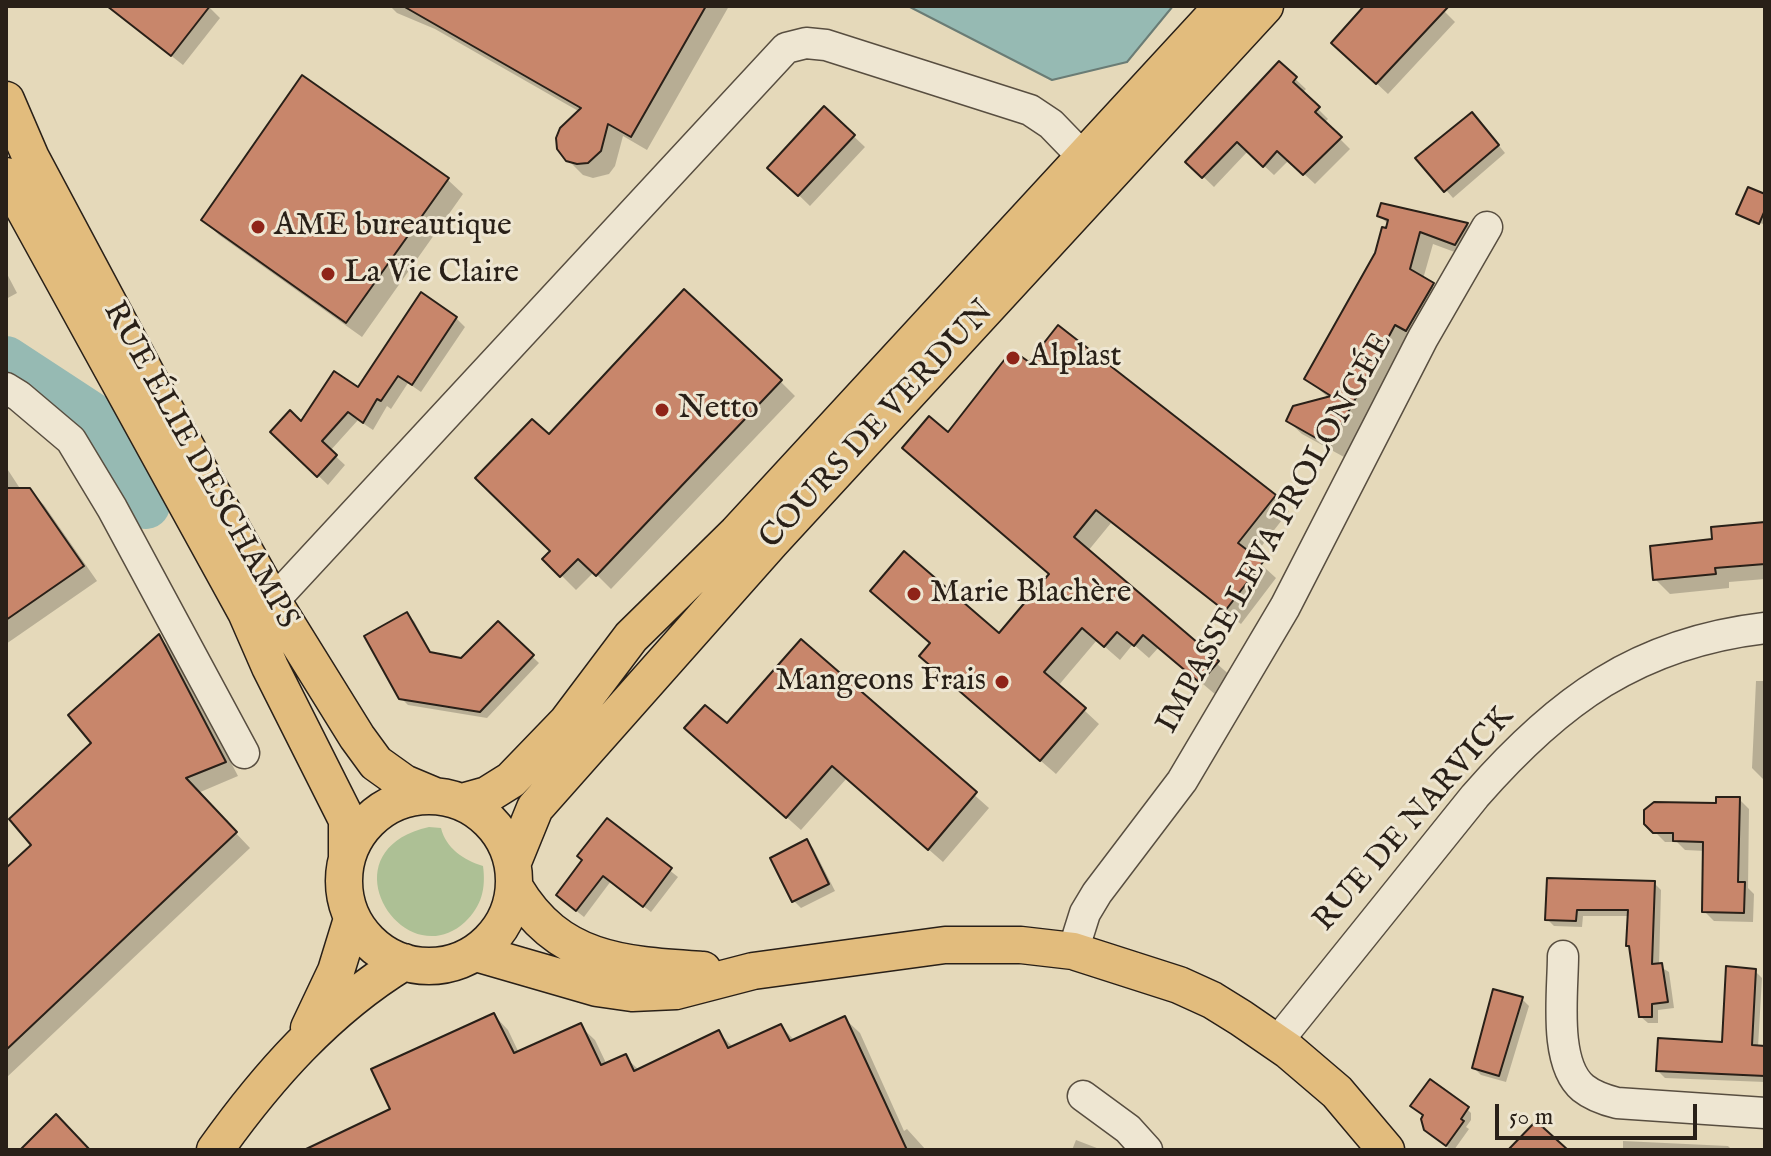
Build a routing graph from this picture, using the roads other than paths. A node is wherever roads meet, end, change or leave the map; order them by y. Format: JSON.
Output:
{"nodes":[{"id":1,"x":1223,"y":6,"type":"edge"},
{"id":2,"x":1265,"y":6,"type":"edge"},
{"id":3,"x":6,"y":100,"type":"edge"},
{"id":4,"x":1083,"y":157,"type":"junction"},
{"id":5,"x":6,"y":176,"type":"edge"},
{"id":6,"x":1487,"y":227,"type":"dead end"},
{"id":7,"x":6,"y":388,"type":"edge"},
{"id":8,"x":272,"y":600,"type":"junction"},
{"id":9,"x":1765,"y":628,"type":"edge"},
{"id":10,"x":244,"y":753,"type":"dead end"},
{"id":11,"x":448,"y":799,"type":"junction"},
{"id":12,"x":347,"y":858,"type":"junction"},
{"id":13,"x":514,"y":875,"type":"junction"},
{"id":14,"x":352,"y":919,"type":"junction"},
{"id":15,"x":476,"y":953,"type":"junction"},
{"id":16,"x":1090,"y":956,"type":"junction"},
{"id":17,"x":1563,"y":956,"type":"dead end"},
{"id":18,"x":404,"y":962,"type":"junction"},
{"id":19,"x":745,"y":973,"type":"junction"},
{"id":20,"x":302,"y":1041,"type":"junction"},
{"id":21,"x":1277,"y":1042,"type":"junction"},
{"id":22,"x":1083,"y":1096,"type":"dead end"},
{"id":23,"x":1765,"y":1113,"type":"edge"},
{"id":24,"x":215,"y":1150,"type":"edge"},
{"id":25,"x":1147,"y":1150,"type":"edge"},
{"id":26,"x":1386,"y":1150,"type":"edge"}],
"edges":[{"from":1,"to":4,"type":"main road","name":"COURS DE VERDUN"},
{"from":2,"to":13,"type":"main road","name":"COURS DE VERDUN"},
{"from":3,"to":8,"type":"main road","name":"RUE ÉLIE DESCHAMPS"},
{"from":4,"to":8,"type":"street"},
{"from":4,"to":11,"type":"main road","name":"COURS DE VERDUN"},
{"from":5,"to":12,"type":"main road","name":"RUE ÉLIE DESCHAMPS"},
{"from":6,"to":16,"type":"street","name":"IMPASSE LEVA PROLONGÉE"},
{"from":7,"to":10,"type":"street"},
{"from":8,"to":11,"type":"main road","name":"RUE ÉLIE DESCHAMPS"},
{"from":9,"to":21,"type":"street","name":"RUE DE NARVICK"},
{"from":11,"to":12,"type":"main road"},
{"from":11,"to":13,"type":"main road"},
{"from":12,"to":14,"type":"main road"},
{"from":13,"to":15,"type":"main road"},
{"from":13,"to":19,"type":"main road"},
{"from":14,"to":18,"type":"main road"},
{"from":14,"to":20,"type":"main road"},
{"from":15,"to":18,"type":"main road"},
{"from":15,"to":19,"type":"main road"},
{"from":16,"to":19,"type":"main road"},
{"from":16,"to":21,"type":"main road"},
{"from":17,"to":23,"type":"street"},
{"from":18,"to":20,"type":"main road"},
{"from":20,"to":24,"type":"main road"},
{"from":21,"to":26,"type":"main road"},
{"from":22,"to":25,"type":"street"}]}
